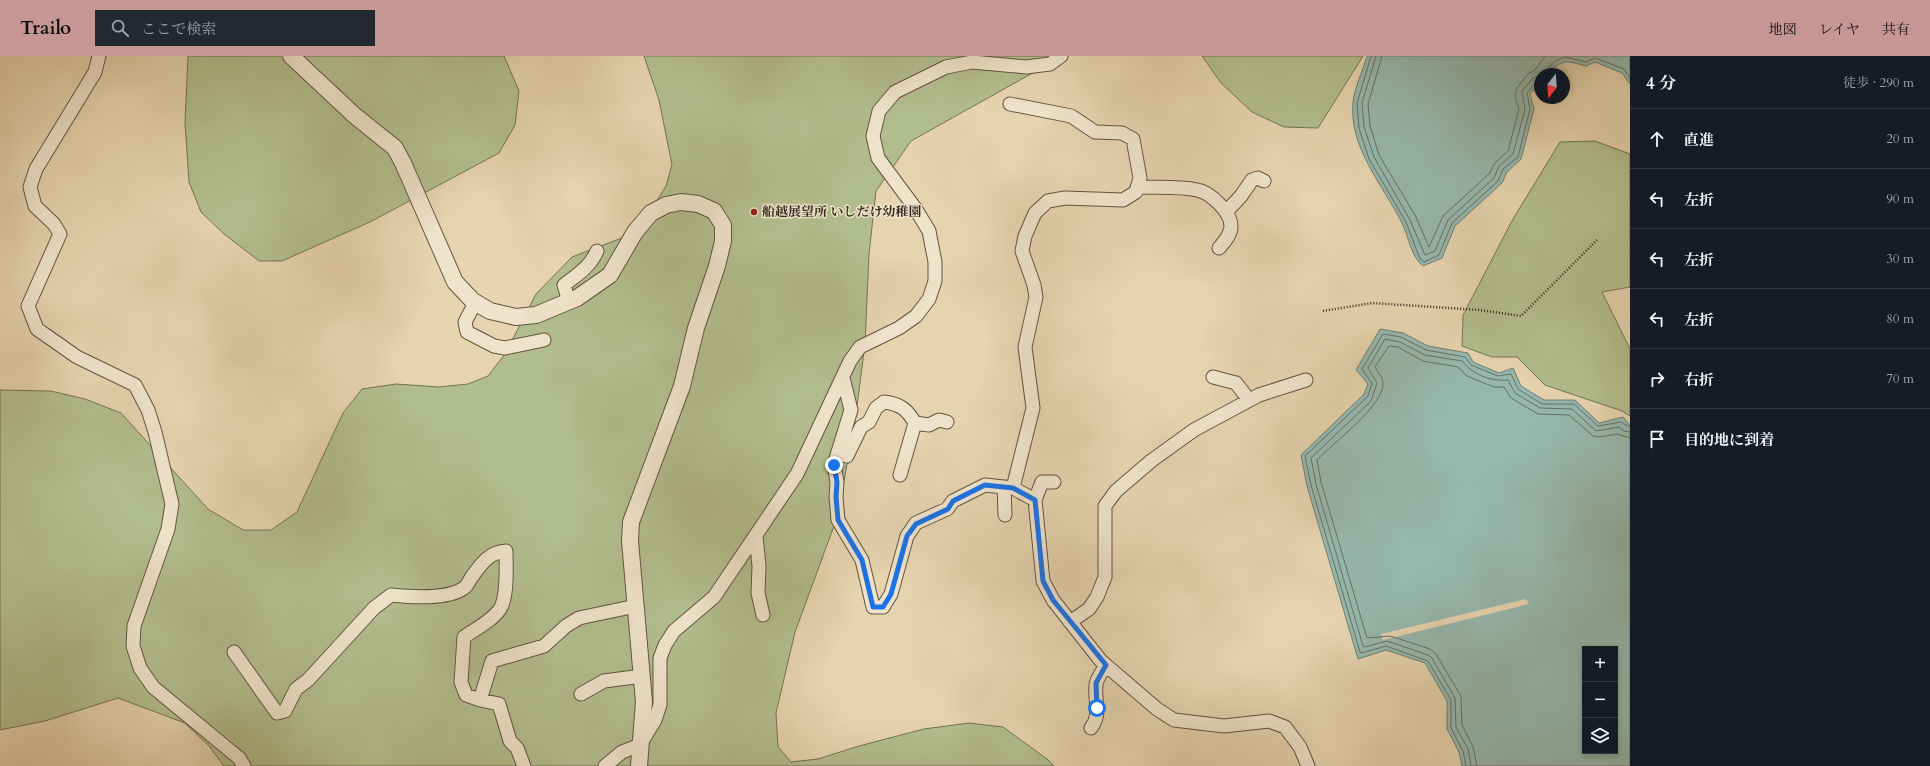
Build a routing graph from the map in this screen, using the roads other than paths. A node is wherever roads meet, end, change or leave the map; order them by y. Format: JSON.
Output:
{"nodes":[{"id":1,"x":99,"y":56,"type":"edge"},
{"id":2,"x":291,"y":56,"type":"edge"},
{"id":3,"x":1061,"y":56,"type":"edge"},
{"id":4,"x":1010,"y":104,"type":"dead end"},
{"id":5,"x":1264,"y":181,"type":"dead end"},
{"id":6,"x":1137,"y":187,"type":"junction"},
{"id":7,"x":1226,"y":212,"type":"junction"},
{"id":8,"x":1220,"y":248,"type":"dead end"},
{"id":9,"x":597,"y":250,"type":"dead end"},
{"id":10,"x":569,"y":302,"type":"junction"},
{"id":11,"x":475,"y":303,"type":"junction"},
{"id":12,"x":544,"y":340,"type":"dead end"},
{"id":13,"x":1213,"y":377,"type":"dead end"},
{"id":14,"x":843,"y":378,"type":"junction"},
{"id":15,"x":1306,"y":380,"type":"dead end"},
{"id":16,"x":1249,"y":400,"type":"junction"},
{"id":17,"x":947,"y":422,"type":"dead end"},
{"id":18,"x":915,"y":423,"type":"junction"},
{"id":19,"x":838,"y":453,"type":"junction"},
{"id":20,"x":900,"y":475,"type":"dead end"},
{"id":21,"x":1054,"y":482,"type":"dead end"},
{"id":22,"x":1008,"y":488,"type":"junction"},
{"id":23,"x":1035,"y":500,"type":"junction"},
{"id":24,"x":1005,"y":515,"type":"dead end"},
{"id":25,"x":756,"y":536,"type":"junction"},
{"id":26,"x":636,"y":606,"type":"junction"},
{"id":27,"x":763,"y":615,"type":"dead end"},
{"id":28,"x":1070,"y":622,"type":"junction"},
{"id":29,"x":234,"y":652,"type":"dead end"},
{"id":30,"x":1106,"y":665,"type":"junction"},
{"id":31,"x":642,"y":676,"type":"junction"},
{"id":32,"x":581,"y":694,"type":"dead end"},
{"id":33,"x":480,"y":700,"type":"junction"},
{"id":34,"x":1091,"y":728,"type":"dead end"},
{"id":35,"x":640,"y":745,"type":"junction"},
{"id":36,"x":244,"y":766,"type":"edge"},
{"id":37,"x":524,"y":766,"type":"edge"},
{"id":38,"x":605,"y":766,"type":"edge"},
{"id":39,"x":639,"y":766,"type":"edge"},
{"id":40,"x":1308,"y":766,"type":"edge"}],
"edges":[{"from":1,"to":36,"type":"street"},
{"from":2,"to":11,"type":"street"},
{"from":3,"to":14,"type":"street"},
{"from":4,"to":6,"type":"street"},
{"from":5,"to":7,"type":"street"},
{"from":6,"to":7,"type":"street"},
{"from":6,"to":22,"type":"street"},
{"from":7,"to":8,"type":"street"},
{"from":9,"to":10,"type":"street"},
{"from":10,"to":11,"type":"street"},
{"from":10,"to":26,"type":"street"},
{"from":11,"to":12,"type":"street"},
{"from":13,"to":16,"type":"street"},
{"from":14,"to":19,"type":"street"},
{"from":14,"to":25,"type":"street"},
{"from":15,"to":16,"type":"street"},
{"from":16,"to":28,"type":"street"},
{"from":17,"to":18,"type":"street"},
{"from":18,"to":19,"type":"street"},
{"from":18,"to":20,"type":"street"},
{"from":19,"to":22,"type":"street"},
{"from":21,"to":23,"type":"street"},
{"from":22,"to":23,"type":"street"},
{"from":22,"to":24,"type":"street"},
{"from":23,"to":28,"type":"street"},
{"from":25,"to":27,"type":"street"},
{"from":25,"to":35,"type":"street"},
{"from":26,"to":31,"type":"street"},
{"from":26,"to":33,"type":"street"},
{"from":28,"to":30,"type":"street"},
{"from":29,"to":33,"type":"street"},
{"from":30,"to":34,"type":"street"},
{"from":30,"to":40,"type":"street"},
{"from":31,"to":32,"type":"street"},
{"from":31,"to":35,"type":"street"},
{"from":33,"to":37,"type":"street"},
{"from":35,"to":38,"type":"street"},
{"from":35,"to":39,"type":"street"}]}
